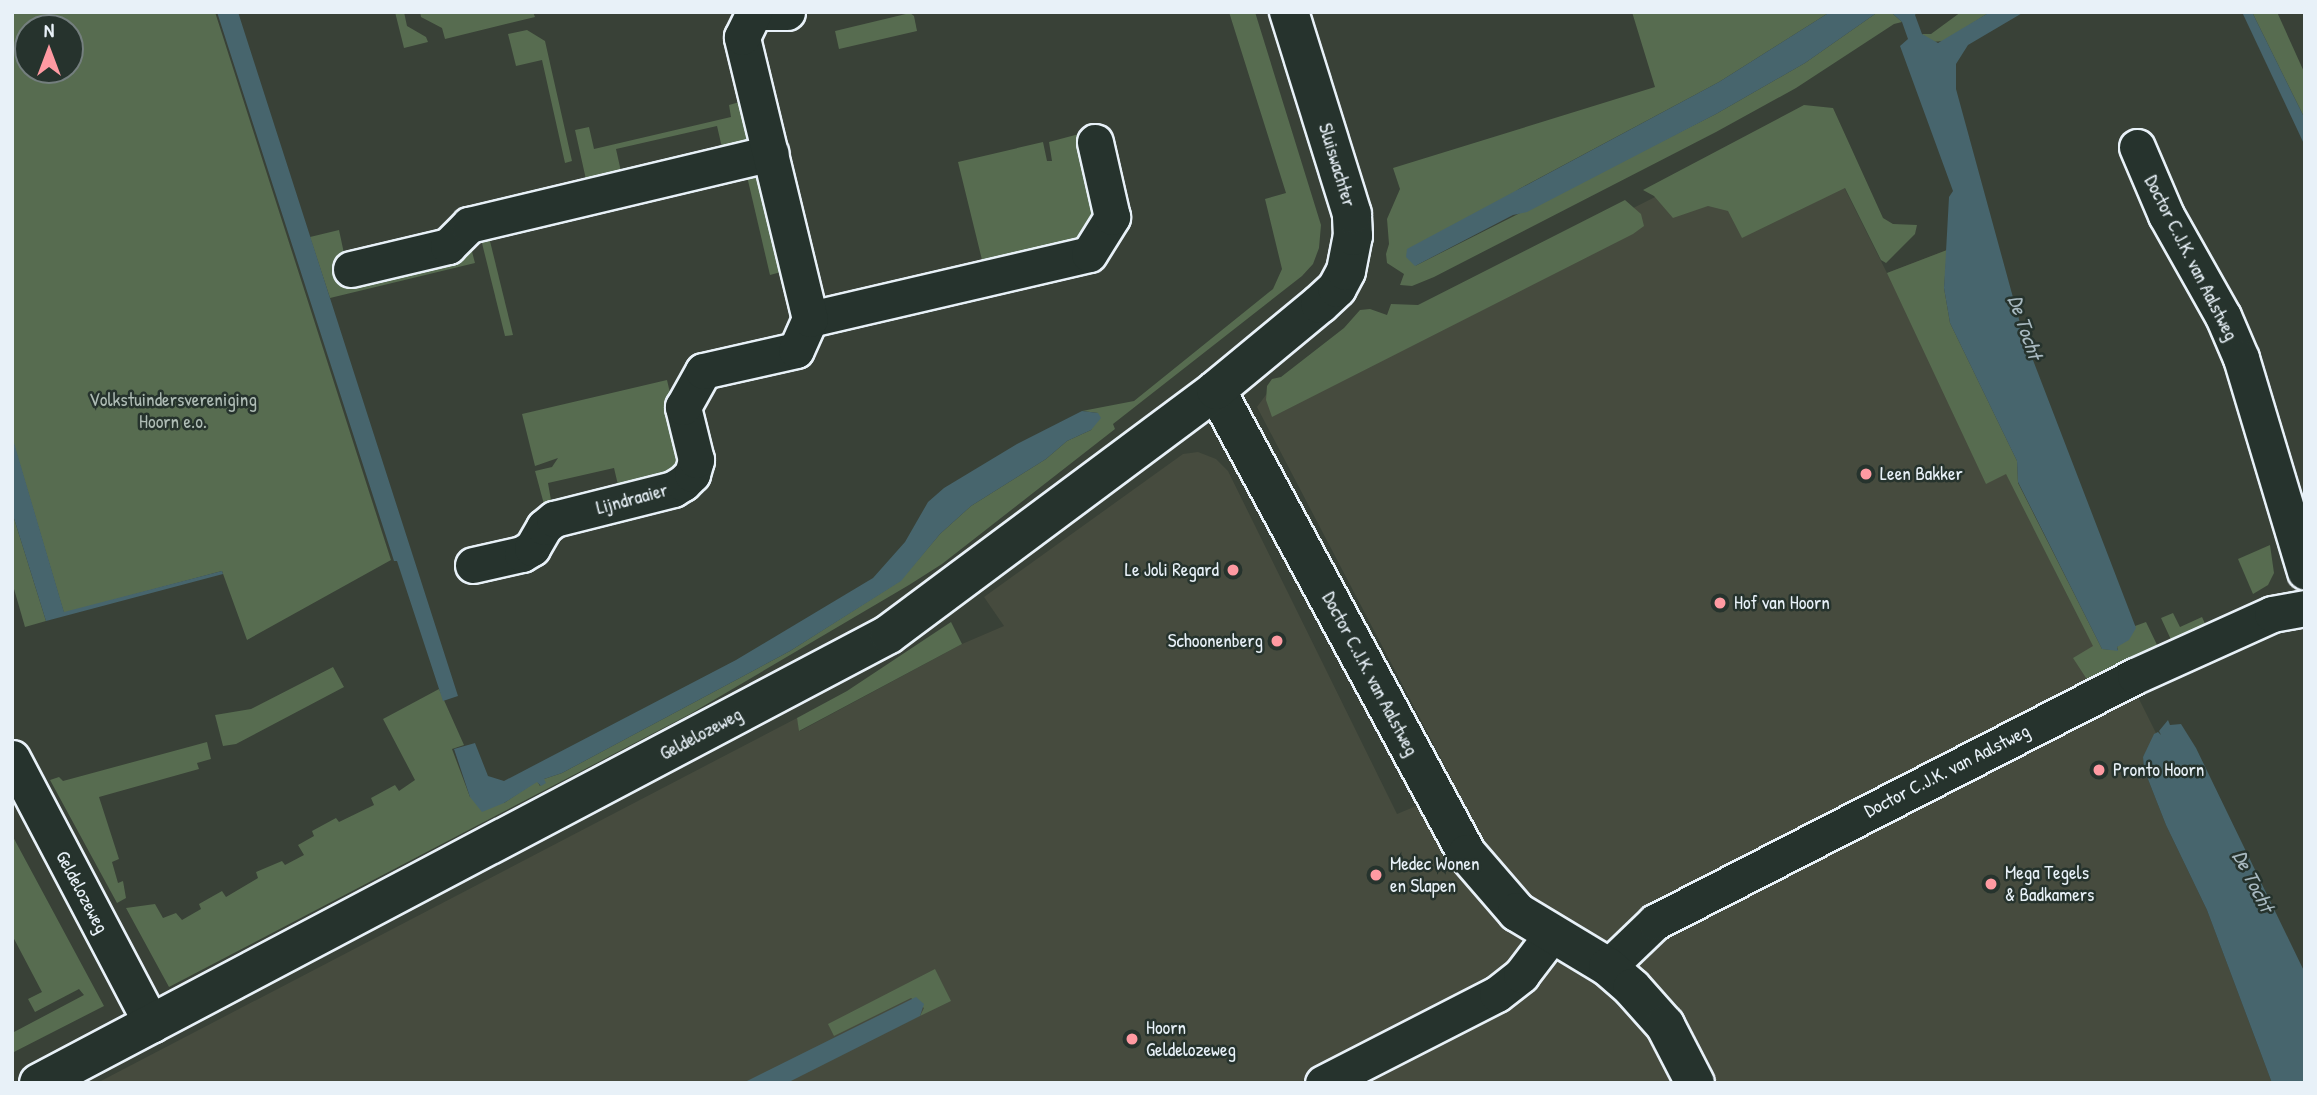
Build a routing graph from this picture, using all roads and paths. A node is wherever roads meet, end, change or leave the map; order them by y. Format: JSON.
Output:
{"nodes":[{"id":1,"x":755,"y":12,"type":"edge"},
{"id":2,"x":787,"y":12,"type":"edge"},
{"id":3,"x":1289,"y":12,"type":"edge"},
{"id":4,"x":1095,"y":142,"type":"dead end"},
{"id":5,"x":2137,"y":147,"type":"dead end"},
{"id":6,"x":771,"y":153,"type":"junction"},
{"id":7,"x":351,"y":269,"type":"dead end"},
{"id":8,"x":810,"y":319,"type":"junction"},
{"id":9,"x":1216,"y":390,"type":"junction"},
{"id":10,"x":472,"y":565,"type":"dead end"},
{"id":11,"x":2305,"y":572,"type":"edge"},
{"id":12,"x":2305,"y":608,"type":"edge"},
{"id":13,"x":12,"y":758,"type":"edge"},
{"id":14,"x":1553,"y":933,"type":"junction"},
{"id":15,"x":1608,"y":967,"type":"junction"},
{"id":16,"x":152,"y":1026,"type":"junction"},
{"id":17,"x":39,"y":1083,"type":"edge"},
{"id":18,"x":1323,"y":1083,"type":"edge"},
{"id":19,"x":1695,"y":1083,"type":"edge"}],
"edges":[{"from":1,"to":2,"type":"street"},
{"from":1,"to":6,"type":"street"},
{"from":3,"to":9,"type":"street","name":"Sluiswachter"},
{"from":4,"to":8,"type":"street"},
{"from":5,"to":11,"type":"street","name":"Doctor C.J.K. van Aalstweg"},
{"from":6,"to":7,"type":"street"},
{"from":6,"to":8,"type":"street"},
{"from":8,"to":10,"type":"street","name":"Lijndraaier"},
{"from":9,"to":14,"type":"street","name":"Doctor C.J.K. van Aalstweg"},
{"from":9,"to":16,"type":"street","name":"Geldelozeweg"},
{"from":12,"to":15,"type":"street","name":"Doctor C.J.K. van Aalstweg"},
{"from":13,"to":16,"type":"street","name":"Geldelozeweg"},
{"from":14,"to":15,"type":"street","name":"Doctor C.J.K. van Aalstweg"},
{"from":14,"to":18,"type":"street"},
{"from":15,"to":19,"type":"street","name":"Doctor C.J.K. van Aalstweg"},
{"from":16,"to":17,"type":"street","name":"Geldelozeweg"}]}
